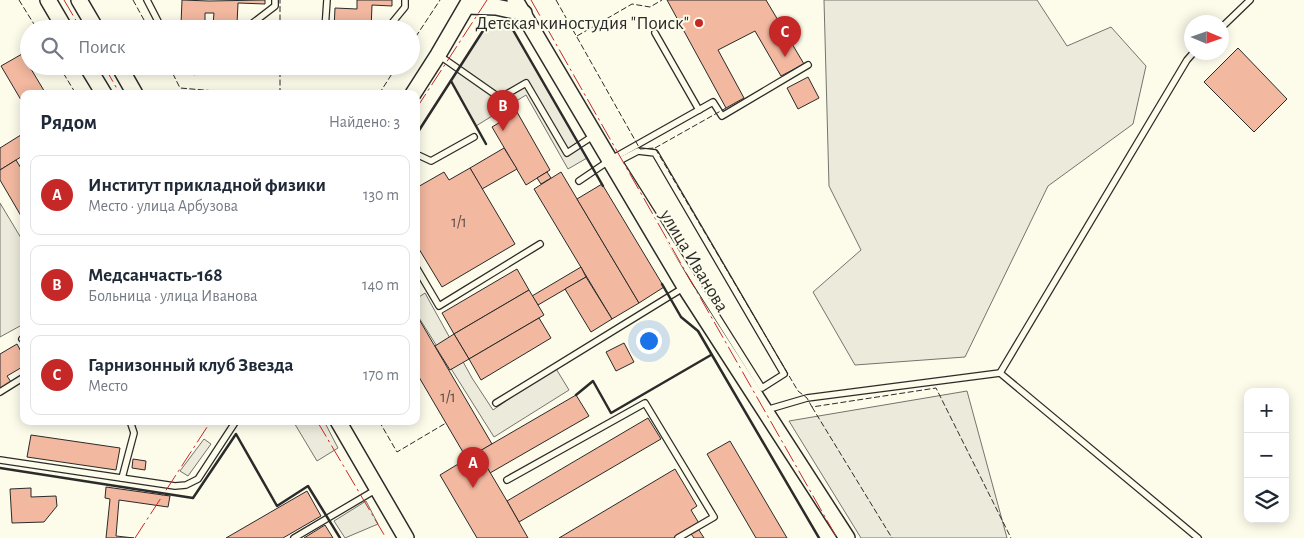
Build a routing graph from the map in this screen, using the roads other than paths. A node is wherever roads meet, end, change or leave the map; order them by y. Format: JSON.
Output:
{"nodes":[{"id":1,"x":48,"y":0,"type":"edge"},
{"id":2,"x":79,"y":0,"type":"edge"},
{"id":3,"x":147,"y":0,"type":"edge"},
{"id":4,"x":275,"y":0,"type":"edge"},
{"id":5,"x":327,"y":0,"type":"edge"},
{"id":6,"x":405,"y":0,"type":"edge"},
{"id":7,"x":515,"y":0,"type":"edge"},
{"id":8,"x":1250,"y":0,"type":"edge"},
{"id":9,"x":469,"y":3,"type":"edge"},
{"id":10,"x":524,"y":13,"type":"junction"},
{"id":11,"x":60,"y":20,"type":"edge"},
{"id":12,"x":91,"y":20,"type":"edge"},
{"id":13,"x":157,"y":20,"type":"edge"},
{"id":14,"x":257,"y":20,"type":"edge"},
{"id":15,"x":326,"y":20,"type":"edge"},
{"id":16,"x":394,"y":20,"type":"edge"},
{"id":17,"x":1229,"y":20,"type":"edge"},
{"id":18,"x":655,"y":33,"type":"dead end"},
{"id":19,"x":438,"y":55,"type":"junction"},
{"id":20,"x":1187,"y":60,"type":"edge"},
{"id":21,"x":808,"y":65,"type":"dead end"},
{"id":22,"x":92,"y":75,"type":"edge"},
{"id":23,"x":124,"y":75,"type":"edge"},
{"id":24,"x":102,"y":90,"type":"edge"},
{"id":25,"x":133,"y":90,"type":"edge"},
{"id":26,"x":416,"y":90,"type":"edge"},
{"id":27,"x":699,"y":110,"type":"junction"},
{"id":28,"x":595,"y":134,"type":"junction"},
{"id":29,"x":474,"y":137,"type":"dead end"},
{"id":30,"x":638,"y":151,"type":"joint"},
{"id":31,"x":420,"y":156,"type":"edge"},
{"id":32,"x":610,"y":160,"type":"junction"},
{"id":33,"x":579,"y":181,"type":"dead end"},
{"id":34,"x":540,"y":244,"type":"dead end"},
{"id":35,"x":420,"y":274,"type":"edge"},
{"id":36,"x":685,"y":287,"type":"junction"},
{"id":37,"x":1000,"y":373,"type":"junction"},
{"id":38,"x":20,"y":380,"type":"edge"},
{"id":39,"x":0,"y":392,"type":"edge"},
{"id":40,"x":496,"y":403,"type":"dead end"},
{"id":41,"x":764,"y":410,"type":"junction"},
{"id":42,"x":131,"y":425,"type":"edge"},
{"id":43,"x":233,"y":425,"type":"edge"},
{"id":44,"x":340,"y":425,"type":"edge"},
{"id":45,"x":0,"y":460,"type":"edge"},
{"id":46,"x":122,"y":478,"type":"junction"},
{"id":47,"x":507,"y":480,"type":"dead end"},
{"id":48,"x":377,"y":489,"type":"junction"},
{"id":49,"x":294,"y":538,"type":"edge"},
{"id":50,"x":406,"y":538,"type":"edge"},
{"id":51,"x":678,"y":538,"type":"edge"},
{"id":52,"x":847,"y":538,"type":"edge"},
{"id":53,"x":1198,"y":538,"type":"edge"}],
"edges":[{"from":1,"to":11,"type":"main road"},
{"from":2,"to":12,"type":"main road"},
{"from":3,"to":13,"type":"lane"},
{"from":4,"to":14,"type":"lane"},
{"from":5,"to":15,"type":"lane"},
{"from":6,"to":16,"type":"lane"},
{"from":7,"to":10,"type":"main road","name":"улица Иванова"},
{"from":8,"to":17,"type":"lane"},
{"from":9,"to":10,"type":"main road"},
{"from":9,"to":19,"type":"main road"},
{"from":10,"to":28,"type":"main road","name":"улица Иванова"},
{"from":18,"to":27,"type":"lane"},
{"from":19,"to":26,"type":"main road"},
{"from":19,"to":28,"type":"lane"},
{"from":20,"to":37,"type":"lane"},
{"from":21,"to":27,"type":"lane"},
{"from":22,"to":24,"type":"main road"},
{"from":23,"to":25,"type":"main road"},
{"from":27,"to":32,"type":"lane"},
{"from":28,"to":32,"type":"main road","name":"улица Иванова"},
{"from":29,"to":31,"type":"lane"},
{"from":30,"to":30,"type":"lane"},
{"from":32,"to":33,"type":"lane"},
{"from":32,"to":36,"type":"main road","name":"улица Иванова"},
{"from":34,"to":35,"type":"lane"},
{"from":36,"to":40,"type":"lane"},
{"from":36,"to":41,"type":"main road","name":"улица Иванова"},
{"from":37,"to":41,"type":"lane"},
{"from":37,"to":53,"type":"lane"},
{"from":38,"to":39,"type":"lane"},
{"from":41,"to":52,"type":"main road","name":"улица Иванова"},
{"from":42,"to":46,"type":"lane"},
{"from":43,"to":46,"type":"lane"},
{"from":44,"to":48,"type":"main road"},
{"from":45,"to":46,"type":"lane"},
{"from":47,"to":51,"type":"lane"},
{"from":48,"to":49,"type":"lane"},
{"from":48,"to":50,"type":"main road"}]}
